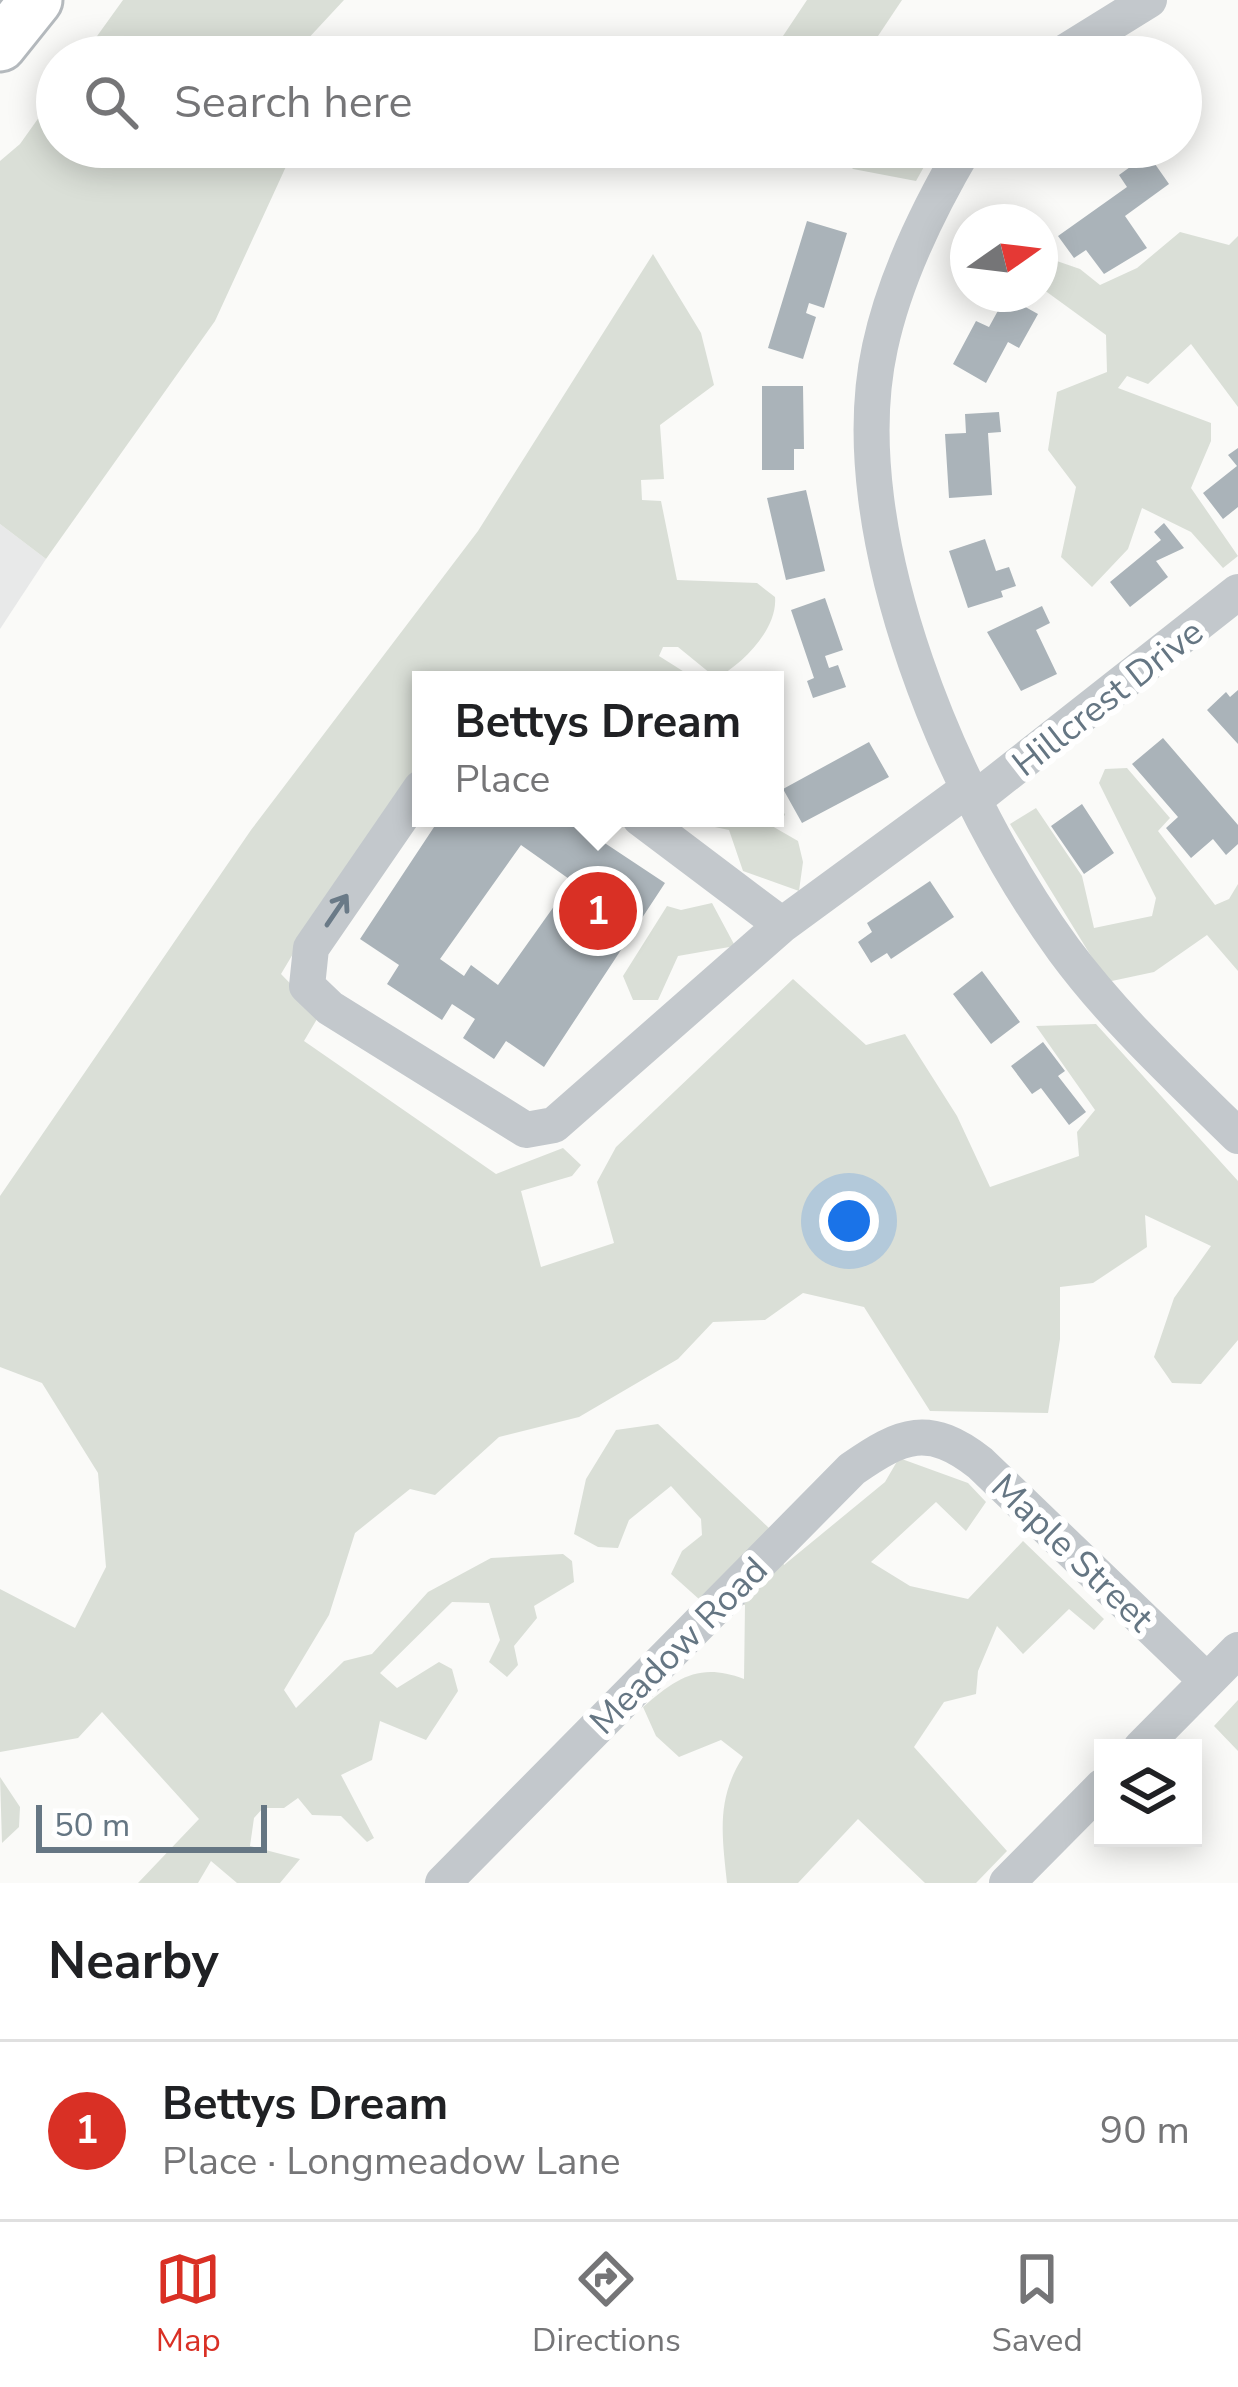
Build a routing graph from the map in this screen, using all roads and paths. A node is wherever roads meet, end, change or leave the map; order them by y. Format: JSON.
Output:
{"nodes":[{"id":1,"x":22,"y":0,"type":"edge"},
{"id":2,"x":36,"y":0,"type":"edge"},
{"id":3,"x":1149,"y":0,"type":"edge"},
{"id":4,"x":0,"y":32,"type":"edge"},
{"id":5,"x":1091,"y":36,"type":"edge"},
{"id":6,"x":0,"y":45,"type":"edge"},
{"id":7,"x":955,"y":168,"type":"edge"},
{"id":8,"x":1238,"y":592,"type":"edge"},
{"id":9,"x":972,"y":793,"type":"junction"},
{"id":10,"x":412,"y":801,"type":"edge"},
{"id":11,"x":652,"y":827,"type":"edge"},
{"id":12,"x":782,"y":925,"type":"junction"},
{"id":13,"x":1238,"y":1136,"type":"edge"},
{"id":14,"x":931,"y":1436,"type":"joint"},
{"id":15,"x":1238,"y":1650,"type":"edge"},
{"id":16,"x":1207,"y":1681,"type":"junction"},
{"id":17,"x":1150,"y":1739,"type":"edge"},
{"id":18,"x":1094,"y":1795,"type":"edge"},
{"id":19,"x":443,"y":1883,"type":"edge"},
{"id":20,"x":1007,"y":1883,"type":"edge"}],
"edges":[{"from":1,"to":4,"type":"highway"},
{"from":2,"to":6,"type":"highway"},
{"from":3,"to":5,"type":"street"},
{"from":7,"to":9,"type":"street"},
{"from":8,"to":9,"type":"street","name":"Hillcrest Drive"},
{"from":9,"to":12,"type":"street","name":"Hillcrest Drive"},
{"from":9,"to":13,"type":"street"},
{"from":12,"to":10,"type":"street","name":"Hillcrest Drive","one_way":true},
{"from":11,"to":12,"type":"street"},
{"from":14,"to":16,"type":"street","name":"Maple Street"},
{"from":14,"to":19,"type":"street","name":"Meadow Road"},
{"from":15,"to":16,"type":"street"},
{"from":16,"to":17,"type":"street"},
{"from":18,"to":20,"type":"street"}]}
